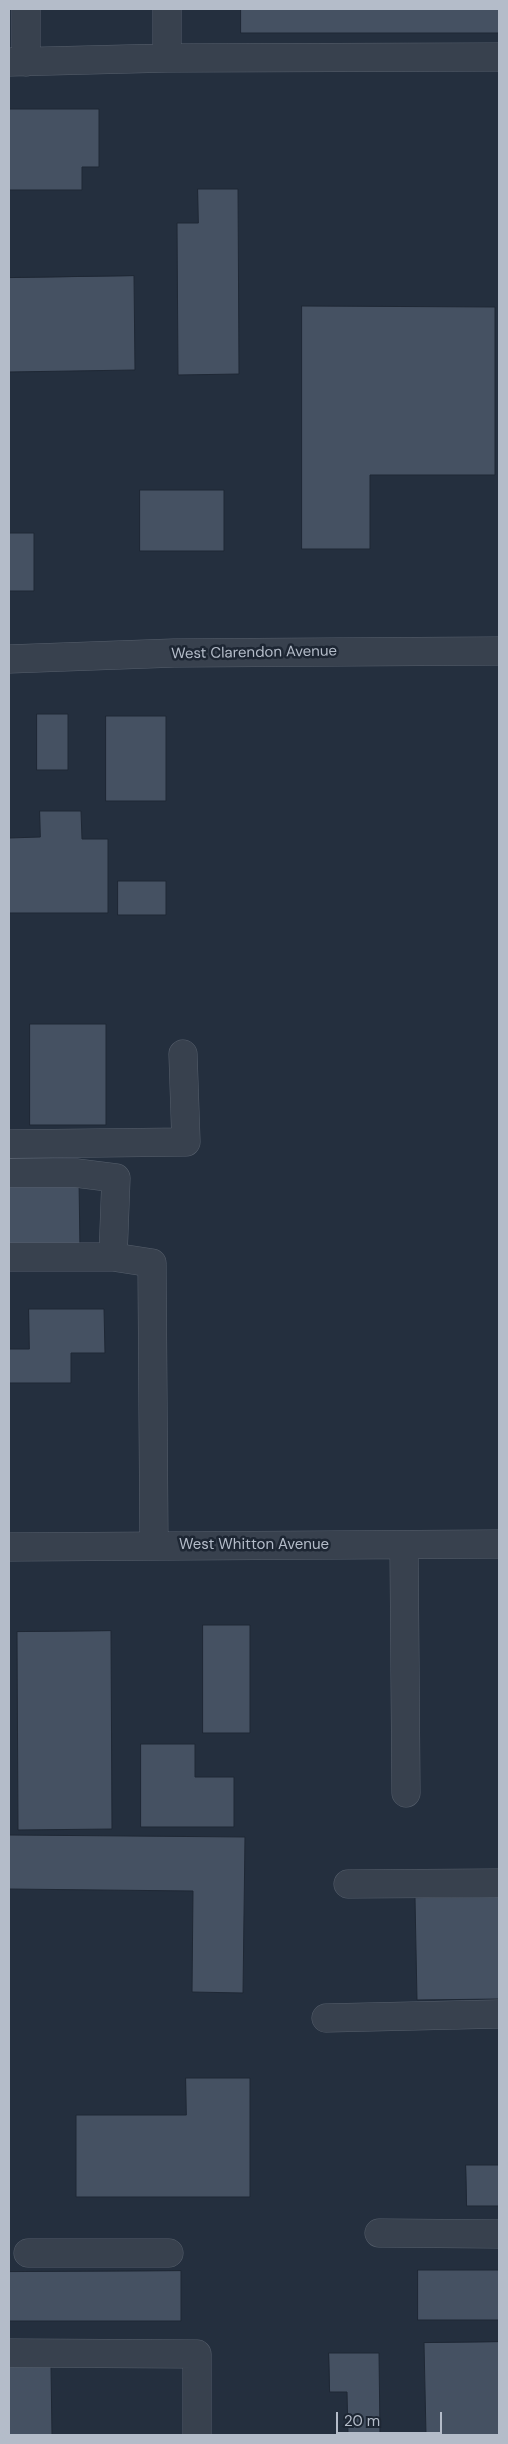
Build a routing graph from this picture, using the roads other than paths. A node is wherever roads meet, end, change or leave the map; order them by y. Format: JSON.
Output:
{"nodes":[{"id":1,"x":26,"y":9,"type":"edge"},
{"id":2,"x":167,"y":9,"type":"edge"},
{"id":3,"x":499,"y":57,"type":"edge"},
{"id":4,"x":167,"y":58,"type":"junction"},
{"id":5,"x":17,"y":62,"type":"edge"},
{"id":6,"x":499,"y":650,"type":"edge"},
{"id":7,"x":9,"y":659,"type":"edge"},
{"id":8,"x":182,"y":1054,"type":"dead end"},
{"id":9,"x":9,"y":1144,"type":"edge"},
{"id":10,"x":9,"y":1173,"type":"edge"},
{"id":11,"x":9,"y":1256,"type":"edge"},
{"id":12,"x":113,"y":1257,"type":"junction"},
{"id":13,"x":499,"y":1544,"type":"edge"},
{"id":14,"x":404,"y":1545,"type":"junction"},
{"id":15,"x":154,"y":1546,"type":"junction"},
{"id":16,"x":9,"y":1547,"type":"edge"},
{"id":17,"x":406,"y":1793,"type":"dead end"},
{"id":18,"x":499,"y":1883,"type":"edge"},
{"id":19,"x":348,"y":1884,"type":"dead end"},
{"id":20,"x":499,"y":2014,"type":"edge"},
{"id":21,"x":326,"y":2018,"type":"dead end"},
{"id":22,"x":379,"y":2232,"type":"dead end"},
{"id":23,"x":499,"y":2234,"type":"edge"},
{"id":24,"x":28,"y":2253,"type":"dead end"},
{"id":25,"x":169,"y":2253,"type":"dead end"},
{"id":26,"x":9,"y":2353,"type":"edge"},
{"id":27,"x":197,"y":2435,"type":"edge"}],
"edges":[{"from":1,"to":5,"type":"street"},
{"from":2,"to":4,"type":"street"},
{"from":3,"to":4,"type":"street"},
{"from":4,"to":5,"type":"street"},
{"from":6,"to":7,"type":"street","name":"West Clarendon Avenue"},
{"from":8,"to":9,"type":"street"},
{"from":10,"to":12,"type":"street"},
{"from":11,"to":12,"type":"street"},
{"from":12,"to":15,"type":"street"},
{"from":13,"to":14,"type":"street","name":"West Whitton Avenue"},
{"from":14,"to":15,"type":"street","name":"West Whitton Avenue"},
{"from":14,"to":17,"type":"street"},
{"from":15,"to":16,"type":"street","name":"West Whitton Avenue"},
{"from":18,"to":19,"type":"street"},
{"from":20,"to":21,"type":"street"},
{"from":22,"to":23,"type":"street"},
{"from":24,"to":25,"type":"street"},
{"from":26,"to":27,"type":"street"}]}
